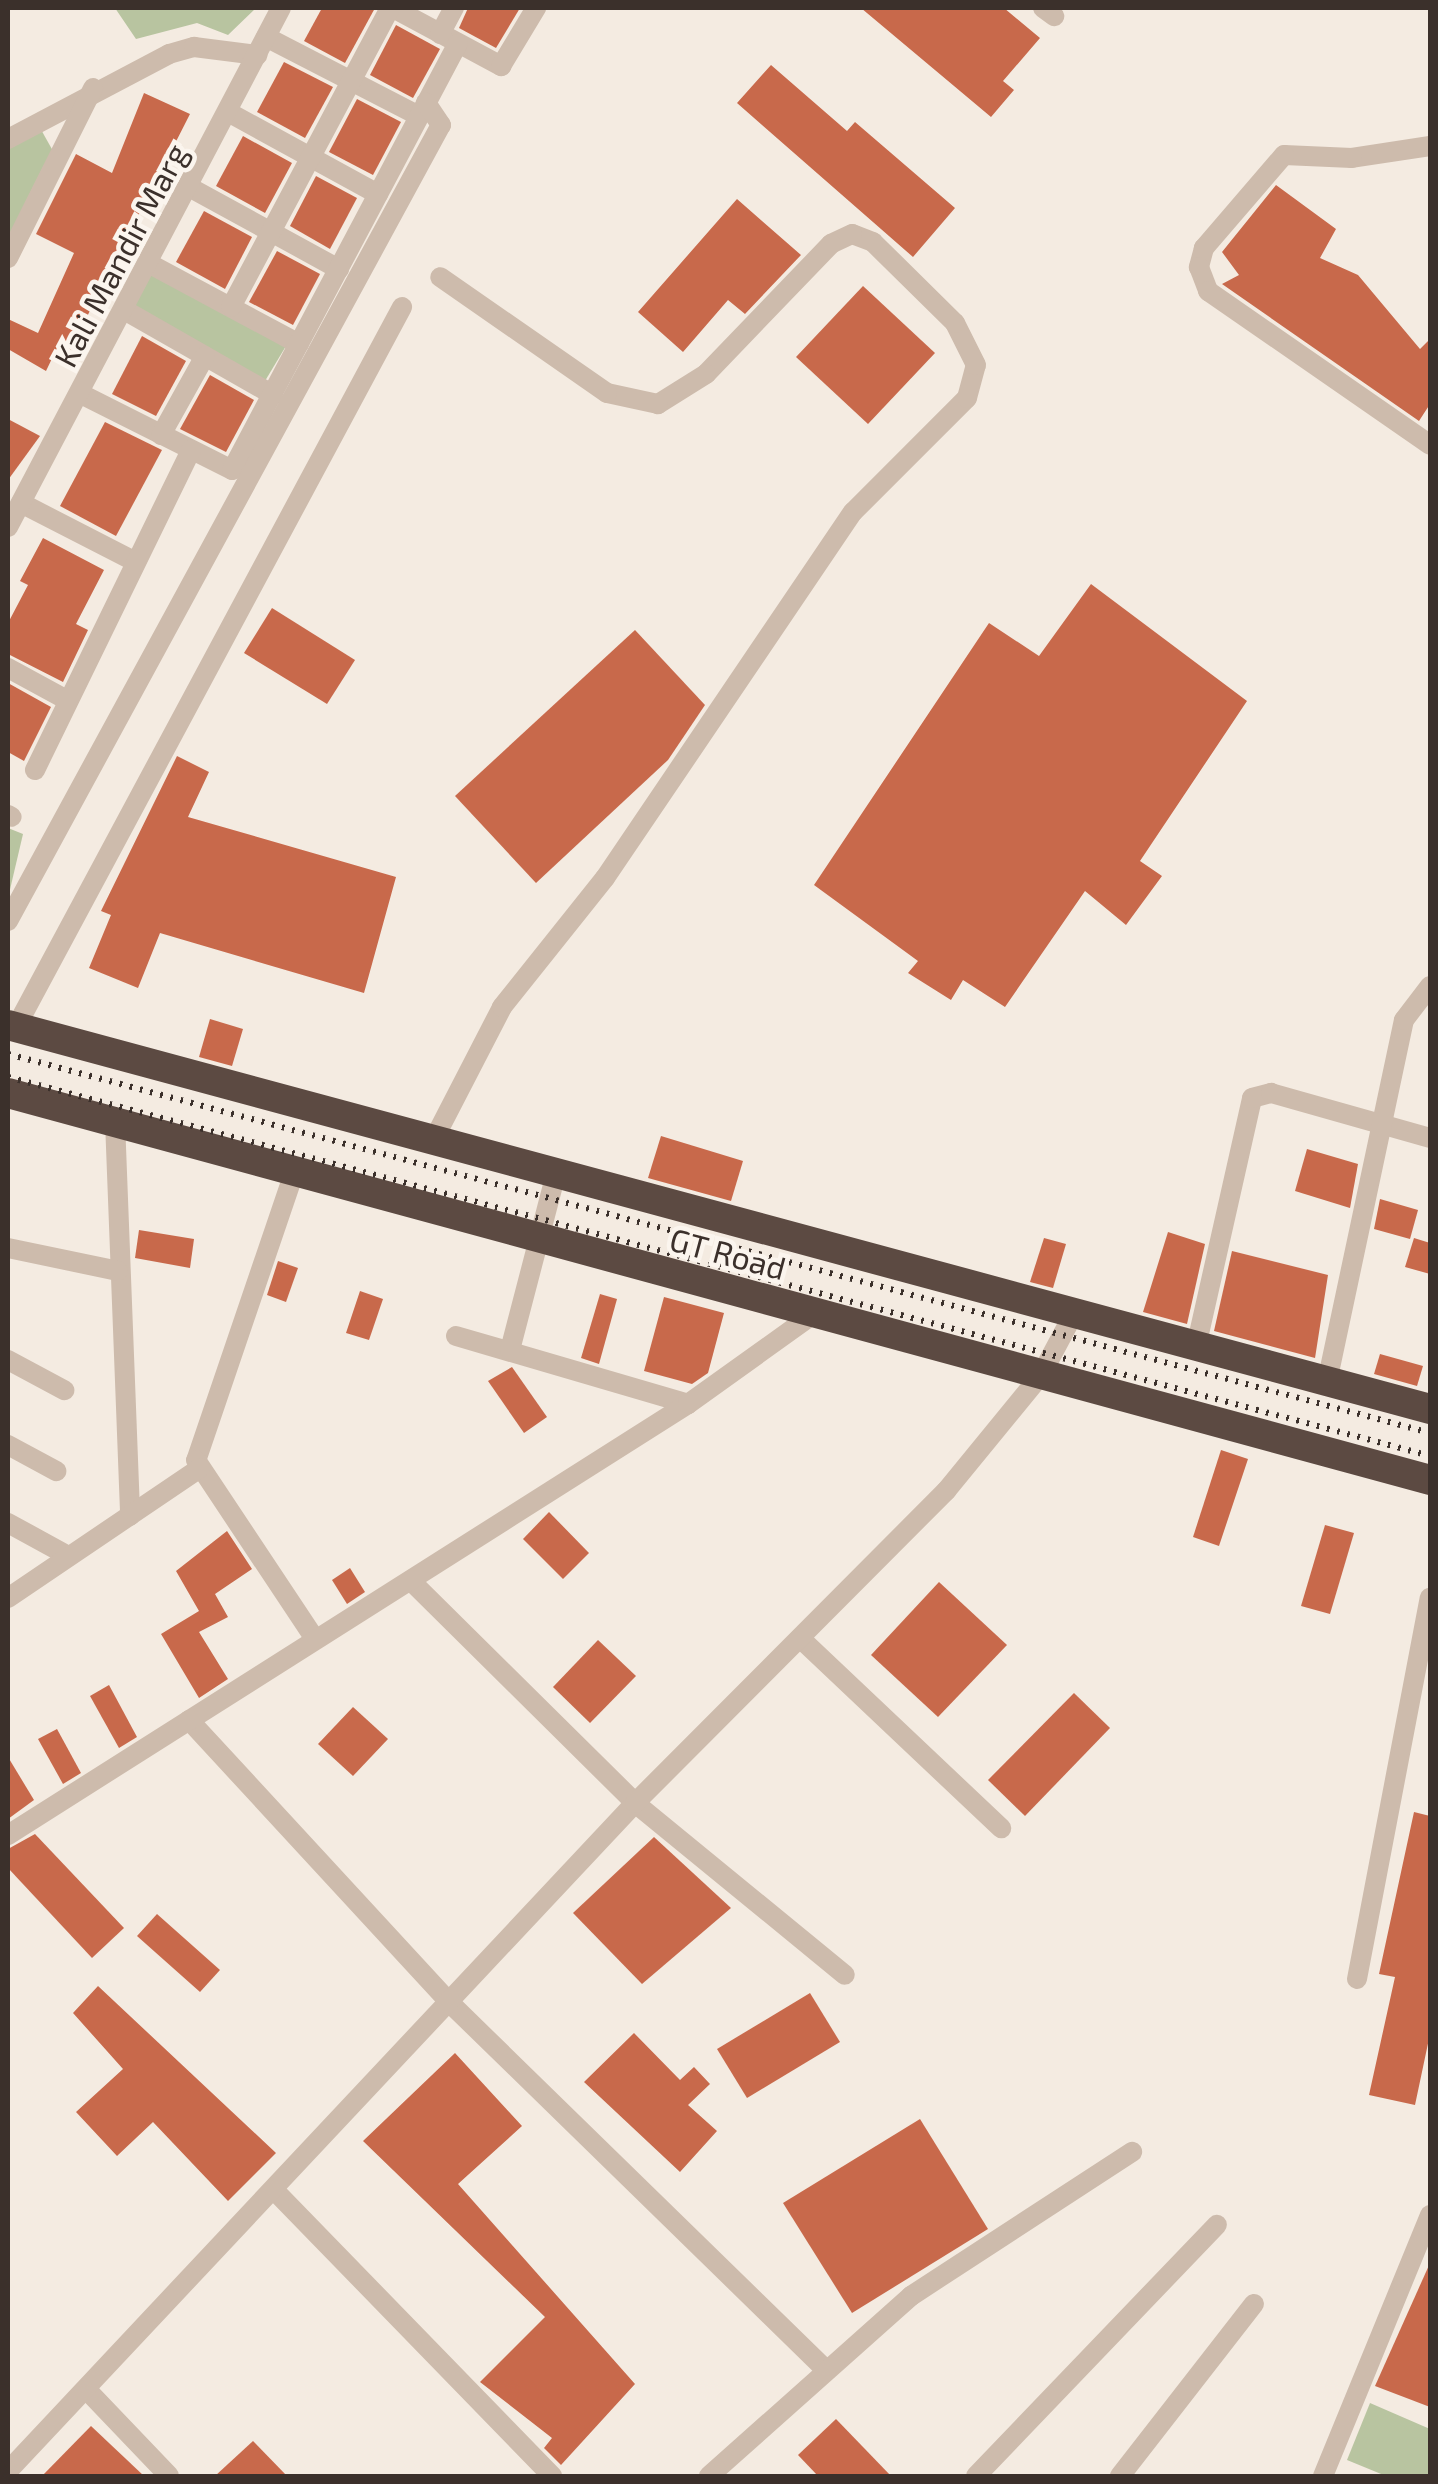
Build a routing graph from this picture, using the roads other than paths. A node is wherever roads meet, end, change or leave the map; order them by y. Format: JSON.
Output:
{"nodes":[{"id":1,"x":281,"y":8,"type":"edge"},
{"id":2,"x":392,"y":8,"type":"edge"},
{"id":3,"x":454,"y":8,"type":"edge"},
{"id":4,"x":536,"y":8,"type":"edge"},
{"id":5,"x":449,"y":39,"type":"junction"},
{"id":6,"x":262,"y":46,"type":"junction"},
{"id":7,"x":351,"y":81,"type":"junction"},
{"id":8,"x":93,"y":88,"type":"junction"},
{"id":9,"x":423,"y":110,"type":"junction"},
{"id":10,"x":228,"y":112,"type":"junction"},
{"id":11,"x":8,"y":139,"type":"edge"},
{"id":12,"x":1430,"y":146,"type":"edge"},
{"id":13,"x":311,"y":157,"type":"junction"},
{"id":14,"x":189,"y":186,"type":"junction"},
{"id":15,"x":378,"y":194,"type":"junction"},
{"id":16,"x":271,"y":232,"type":"junction"},
{"id":17,"x":8,"y":258,"type":"edge"},
{"id":18,"x":150,"y":264,"type":"junction"},
{"id":19,"x":339,"y":269,"type":"junction"},
{"id":20,"x":440,"y":277,"type":"dead end"},
{"id":21,"x":231,"y":307,"type":"junction"},
{"id":22,"x":402,"y":308,"type":"dead end"},
{"id":23,"x":126,"y":311,"type":"junction"},
{"id":24,"x":299,"y":344,"type":"junction"},
{"id":25,"x":204,"y":356,"type":"junction"},
{"id":26,"x":81,"y":394,"type":"junction"},
{"id":27,"x":272,"y":395,"type":"junction"},
{"id":28,"x":161,"y":435,"type":"junction"},
{"id":29,"x":1430,"y":445,"type":"edge"},
{"id":30,"x":192,"y":450,"type":"junction"},
{"id":31,"x":21,"y":503,"type":"junction"},
{"id":32,"x":8,"y":527,"type":"edge"},
{"id":33,"x":132,"y":560,"type":"junction"},
{"id":34,"x":8,"y":668,"type":"edge"},
{"id":35,"x":67,"y":700,"type":"junction"},
{"id":36,"x":35,"y":770,"type":"dead end"},
{"id":37,"x":8,"y":920,"type":"edge"},
{"id":38,"x":1430,"y":986,"type":"edge"},
{"id":39,"x":12,"y":1026,"type":"edge"},
{"id":40,"x":8,"y":1093,"type":"edge"},
{"id":41,"x":115,"y":1122,"type":"junction"},
{"id":42,"x":1380,"y":1124,"type":"junction"},
{"id":43,"x":1430,"y":1138,"type":"edge"},
{"id":44,"x":434,"y":1139,"type":"junction"},
{"id":45,"x":295,"y":1170,"type":"junction"},
{"id":46,"x":556,"y":1173,"type":"junction"},
{"id":47,"x":540,"y":1238,"type":"junction"},
{"id":48,"x":8,"y":1248,"type":"edge"},
{"id":49,"x":118,"y":1271,"type":"junction"},
{"id":50,"x":815,"y":1314,"type":"junction"},
{"id":51,"x":1072,"y":1315,"type":"junction"},
{"id":52,"x":456,"y":1336,"type":"dead end"},
{"id":53,"x":1196,"y":1347,"type":"junction"},
{"id":54,"x":510,"y":1350,"type":"junction"},
{"id":55,"x":8,"y":1360,"type":"edge"},
{"id":56,"x":1041,"y":1375,"type":"junction"},
{"id":57,"x":1326,"y":1382,"type":"junction"},
{"id":58,"x":64,"y":1390,"type":"dead end"},
{"id":59,"x":1429,"y":1400,"type":"edge"},
{"id":60,"x":688,"y":1404,"type":"junction"},
{"id":61,"x":8,"y":1445,"type":"edge"},
{"id":62,"x":200,"y":1468,"type":"junction"},
{"id":63,"x":56,"y":1470,"type":"dead end"},
{"id":64,"x":1430,"y":1480,"type":"edge"},
{"id":65,"x":130,"y":1516,"type":"junction"},
{"id":66,"x":8,"y":1523,"type":"edge"},
{"id":67,"x":64,"y":1554,"type":"junction"},
{"id":68,"x":412,"y":1582,"type":"junction"},
{"id":69,"x":8,"y":1598,"type":"edge"},
{"id":70,"x":1430,"y":1598,"type":"edge"},
{"id":71,"x":800,"y":1638,"type":"junction"},
{"id":72,"x":315,"y":1639,"type":"junction"},
{"id":73,"x":189,"y":1720,"type":"junction"},
{"id":74,"x":636,"y":1803,"type":"junction"},
{"id":75,"x":1001,"y":1828,"type":"dead end"},
{"id":76,"x":8,"y":1835,"type":"edge"},
{"id":77,"x":845,"y":1974,"type":"dead end"},
{"id":78,"x":1357,"y":1979,"type":"dead end"},
{"id":79,"x":451,"y":2004,"type":"junction"},
{"id":80,"x":1132,"y":2152,"type":"dead end"},
{"id":81,"x":277,"y":2193,"type":"junction"},
{"id":82,"x":1430,"y":2215,"type":"edge"},
{"id":83,"x":1216,"y":2225,"type":"dead end"},
{"id":84,"x":1254,"y":2304,"type":"dead end"},
{"id":85,"x":826,"y":2370,"type":"junction"},
{"id":86,"x":86,"y":2389,"type":"junction"},
{"id":87,"x":8,"y":2470,"type":"edge"},
{"id":88,"x":169,"y":2476,"type":"edge"},
{"id":89,"x":552,"y":2476,"type":"edge"},
{"id":90,"x":709,"y":2476,"type":"edge"},
{"id":91,"x":976,"y":2476,"type":"edge"},
{"id":92,"x":1120,"y":2476,"type":"edge"},
{"id":93,"x":1322,"y":2476,"type":"edge"}],
"edges":[{"from":1,"to":6,"type":"street","name":"Kali Mandir Marg"},
{"from":2,"to":5,"type":"street"},
{"from":2,"to":7,"type":"street"},
{"from":3,"to":5,"type":"street"},
{"from":4,"to":5,"type":"street"},
{"from":5,"to":9,"type":"street"},
{"from":6,"to":7,"type":"street"},
{"from":6,"to":8,"type":"street"},
{"from":6,"to":10,"type":"street","name":"Kali Mandir Marg"},
{"from":7,"to":9,"type":"street"},
{"from":7,"to":13,"type":"street"},
{"from":8,"to":11,"type":"street"},
{"from":8,"to":17,"type":"street"},
{"from":9,"to":15,"type":"street"},
{"from":9,"to":37,"type":"street"},
{"from":10,"to":13,"type":"street"},
{"from":10,"to":14,"type":"street","name":"Kali Mandir Marg"},
{"from":12,"to":29,"type":"street"},
{"from":13,"to":15,"type":"street"},
{"from":13,"to":16,"type":"street"},
{"from":14,"to":16,"type":"street"},
{"from":14,"to":18,"type":"street","name":"Kali Mandir Marg"},
{"from":15,"to":19,"type":"street"},
{"from":16,"to":19,"type":"street"},
{"from":16,"to":21,"type":"street"},
{"from":18,"to":21,"type":"street"},
{"from":18,"to":23,"type":"street","name":"Kali Mandir Marg"},
{"from":19,"to":24,"type":"street"},
{"from":20,"to":44,"type":"street"},
{"from":21,"to":24,"type":"street"},
{"from":22,"to":39,"type":"street"},
{"from":23,"to":25,"type":"street"},
{"from":23,"to":26,"type":"street","name":"Kali Mandir Marg"},
{"from":24,"to":27,"type":"street"},
{"from":25,"to":27,"type":"street"},
{"from":25,"to":28,"type":"street"},
{"from":26,"to":28,"type":"street"},
{"from":26,"to":31,"type":"street","name":"Kali Mandir Marg"},
{"from":27,"to":30,"type":"street"},
{"from":28,"to":30,"type":"street"},
{"from":30,"to":33,"type":"street"},
{"from":31,"to":32,"type":"street","name":"Kali Mandir Marg"},
{"from":31,"to":33,"type":"street"},
{"from":33,"to":35,"type":"street"},
{"from":34,"to":35,"type":"street"},
{"from":35,"to":36,"type":"street"},
{"from":38,"to":42,"type":"street"},
{"from":39,"to":44,"type":"highway","name":"GT Road"},
{"from":40,"to":41,"type":"highway","name":"GT Road"},
{"from":41,"to":45,"type":"highway","name":"GT Road"},
{"from":41,"to":49,"type":"street"},
{"from":42,"to":43,"type":"street"},
{"from":42,"to":53,"type":"street"},
{"from":42,"to":57,"type":"street"},
{"from":44,"to":46,"type":"highway","name":"GT Road"},
{"from":45,"to":47,"type":"highway","name":"GT Road"},
{"from":45,"to":62,"type":"street"},
{"from":46,"to":47,"type":"street"},
{"from":46,"to":51,"type":"highway","name":"GT Road"},
{"from":47,"to":50,"type":"highway","name":"GT Road"},
{"from":47,"to":54,"type":"street"},
{"from":48,"to":49,"type":"street"},
{"from":49,"to":65,"type":"street"},
{"from":50,"to":56,"type":"highway","name":"GT Road"},
{"from":50,"to":60,"type":"street"},
{"from":51,"to":53,"type":"highway","name":"GT Road"},
{"from":51,"to":56,"type":"street"},
{"from":52,"to":54,"type":"street"},
{"from":53,"to":57,"type":"highway","name":"GT Road"},
{"from":54,"to":60,"type":"street"},
{"from":55,"to":58,"type":"street"},
{"from":56,"to":64,"type":"highway","name":"GT Road"},
{"from":56,"to":71,"type":"street"},
{"from":57,"to":59,"type":"highway","name":"GT Road"},
{"from":60,"to":68,"type":"street"},
{"from":61,"to":63,"type":"street"},
{"from":62,"to":65,"type":"street"},
{"from":62,"to":72,"type":"street"},
{"from":65,"to":67,"type":"street"},
{"from":66,"to":67,"type":"street"},
{"from":67,"to":69,"type":"street"},
{"from":68,"to":72,"type":"street"},
{"from":68,"to":74,"type":"street"},
{"from":70,"to":78,"type":"street"},
{"from":71,"to":74,"type":"street"},
{"from":71,"to":75,"type":"street"},
{"from":72,"to":73,"type":"street"},
{"from":73,"to":76,"type":"street"},
{"from":73,"to":79,"type":"street"},
{"from":74,"to":77,"type":"street"},
{"from":74,"to":79,"type":"street"},
{"from":79,"to":81,"type":"street"},
{"from":79,"to":85,"type":"street"},
{"from":80,"to":85,"type":"street"},
{"from":81,"to":86,"type":"street"},
{"from":81,"to":89,"type":"street"},
{"from":82,"to":93,"type":"street"},
{"from":83,"to":91,"type":"street"},
{"from":84,"to":92,"type":"street"},
{"from":85,"to":90,"type":"street"},
{"from":86,"to":87,"type":"street"},
{"from":86,"to":88,"type":"street"}]}
